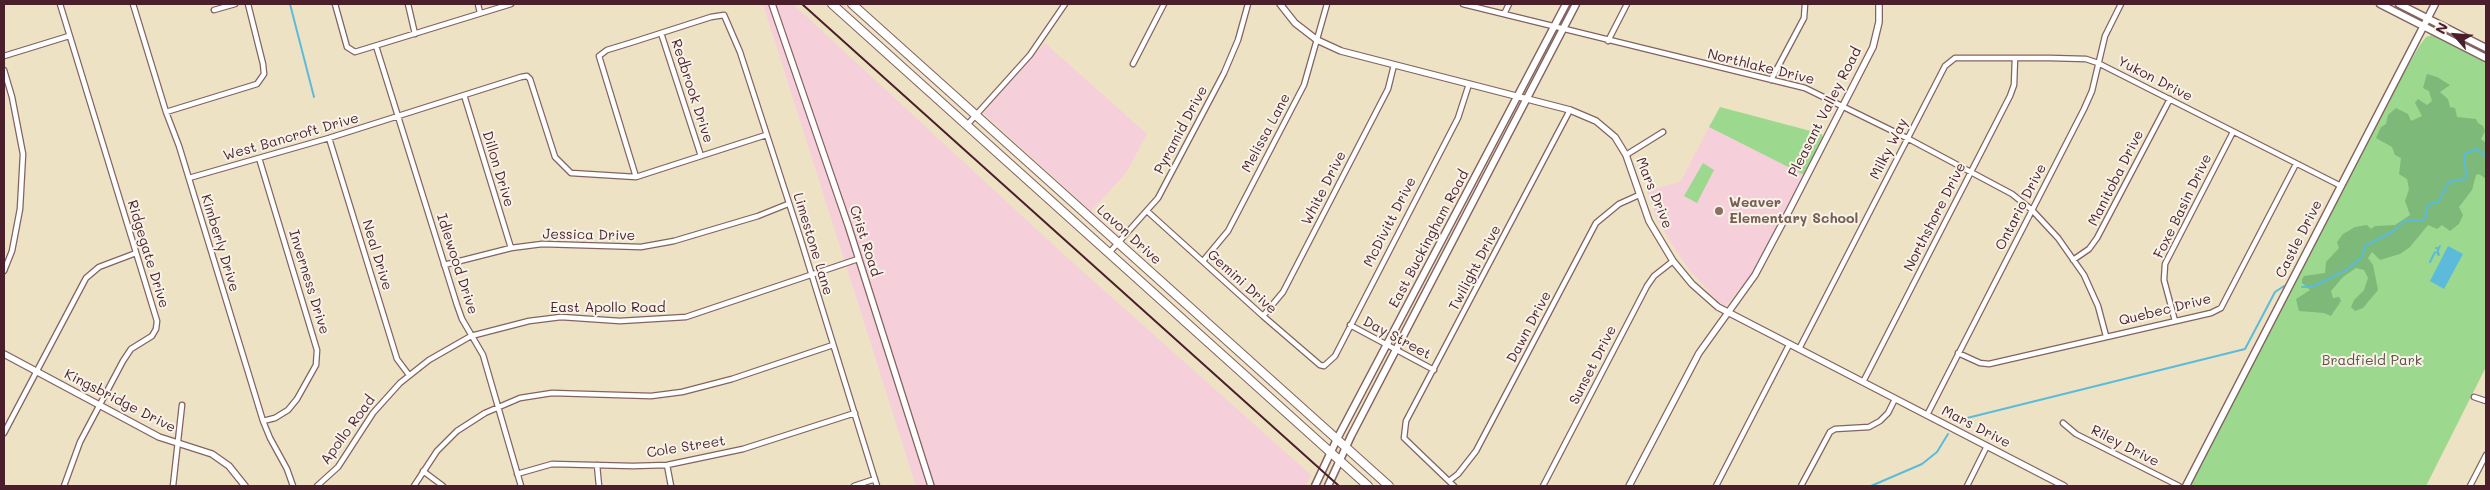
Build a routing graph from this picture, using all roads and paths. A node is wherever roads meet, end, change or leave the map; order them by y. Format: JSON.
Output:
{"nodes":[{"id":1,"x":60,"y":4,"type":"edge"},
{"id":2,"x":133,"y":4,"type":"edge"},
{"id":3,"x":235,"y":4,"type":"edge"},
{"id":4,"x":248,"y":4,"type":"edge"},
{"id":5,"x":335,"y":4,"type":"edge"},
{"id":6,"x":408,"y":4,"type":"edge"},
{"id":7,"x":478,"y":4,"type":"edge"},
{"id":8,"x":510,"y":4,"type":"edge"},
{"id":9,"x":772,"y":4,"type":"edge"},
{"id":10,"x":832,"y":4,"type":"edge"},
{"id":11,"x":852,"y":4,"type":"edge"},
{"id":12,"x":1065,"y":4,"type":"edge"},
{"id":13,"x":1164,"y":4,"type":"edge"},
{"id":14,"x":1248,"y":4,"type":"edge"},
{"id":15,"x":1280,"y":4,"type":"edge"},
{"id":16,"x":1327,"y":4,"type":"edge"},
{"id":17,"x":1463,"y":4,"type":"edge"},
{"id":18,"x":1509,"y":4,"type":"edge"},
{"id":19,"x":1566,"y":4,"type":"edge"},
{"id":20,"x":1576,"y":4,"type":"edge"},
{"id":21,"x":1627,"y":4,"type":"edge"},
{"id":22,"x":1805,"y":4,"type":"edge"},
{"id":23,"x":1879,"y":4,"type":"edge"},
{"id":24,"x":2122,"y":4,"type":"edge"},
{"id":25,"x":2380,"y":4,"type":"edge"},
{"id":26,"x":2399,"y":4,"type":"edge"},
{"id":27,"x":2435,"y":4,"type":"edge"},
{"id":28,"x":214,"y":10,"type":"dead end"},
{"id":29,"x":480,"y":13,"type":"junction"},
{"id":30,"x":1504,"y":14,"type":"junction"},
{"id":31,"x":2427,"y":18,"type":"junction"},
{"id":32,"x":1554,"y":26,"type":"junction"},
{"id":33,"x":2423,"y":26,"type":"junction"},
{"id":34,"x":1563,"y":29,"type":"junction"},
{"id":35,"x":661,"y":33,"type":"junction"},
{"id":36,"x":415,"y":34,"type":"junction"},
{"id":37,"x":69,"y":36,"type":"junction"},
{"id":38,"x":1317,"y":40,"type":"junction"},
{"id":39,"x":1608,"y":41,"type":"junction"},
{"id":40,"x":376,"y":46,"type":"junction"},
{"id":41,"x":2486,"y":48,"type":"edge"},
{"id":42,"x":4,"y":56,"type":"edge"},
{"id":43,"x":2015,"y":58,"type":"junction"},
{"id":44,"x":2486,"y":58,"type":"edge"},
{"id":45,"x":2098,"y":63,"type":"junction"},
{"id":46,"x":1133,"y":64,"type":"dead end"},
{"id":47,"x":1394,"y":65,"type":"junction"},
{"id":48,"x":1945,"y":66,"type":"joint"},
{"id":49,"x":4,"y":70,"type":"edge"},
{"id":50,"x":1771,"y":80,"type":"junction"},
{"id":51,"x":1469,"y":84,"type":"junction"},
{"id":52,"x":464,"y":95,"type":"junction"},
{"id":53,"x":1518,"y":96,"type":"junction"},
{"id":54,"x":1527,"y":98,"type":"junction"},
{"id":55,"x":2170,"y":99,"type":"junction"},
{"id":56,"x":1843,"y":105,"type":"junction"},
{"id":57,"x":1570,"y":110,"type":"junction"},
{"id":58,"x":166,"y":112,"type":"junction"},
{"id":59,"x":976,"y":115,"type":"junction"},
{"id":60,"x":399,"y":116,"type":"junction"},
{"id":61,"x":967,"y":125,"type":"junction"},
{"id":62,"x":1664,"y":132,"type":"dead end"},
{"id":63,"x":2233,"y":132,"type":"junction"},
{"id":64,"x":766,"y":135,"type":"junction"},
{"id":65,"x":329,"y":138,"type":"junction"},
{"id":66,"x":1907,"y":138,"type":"junction"},
{"id":67,"x":1626,"y":155,"type":"junction"},
{"id":68,"x":701,"y":156,"type":"junction"},
{"id":69,"x":259,"y":158,"type":"junction"},
{"id":70,"x":2296,"y":164,"type":"junction"},
{"id":71,"x":1971,"y":172,"type":"junction"},
{"id":72,"x":636,"y":176,"type":"junction"},
{"id":73,"x":1044,"y":176,"type":"junction"},
{"id":74,"x":189,"y":178,"type":"junction"},
{"id":75,"x":1034,"y":186,"type":"junction"},
{"id":76,"x":2340,"y":186,"type":"junction"},
{"id":77,"x":1639,"y":195,"type":"junction"},
{"id":78,"x":788,"y":204,"type":"junction"},
{"id":79,"x":2032,"y":210,"type":"junction"},
{"id":80,"x":1147,"y":211,"type":"junction"},
{"id":81,"x":1119,"y":243,"type":"junction"},
{"id":82,"x":511,"y":248,"type":"junction"},
{"id":83,"x":136,"y":253,"type":"junction"},
{"id":84,"x":1109,"y":253,"type":"junction"},
{"id":85,"x":858,"y":259,"type":"junction"},
{"id":86,"x":2073,"y":260,"type":"junction"},
{"id":87,"x":1673,"y":261,"type":"junction"},
{"id":88,"x":1203,"y":262,"type":"junction"},
{"id":89,"x":444,"y":264,"type":"junction"},
{"id":90,"x":4,"y":271,"type":"edge"},
{"id":91,"x":810,"y":275,"type":"junction"},
{"id":92,"x":1727,"y":312,"type":"junction"},
{"id":93,"x":1263,"y":316,"type":"junction"},
{"id":94,"x":2175,"y":321,"type":"junction"},
{"id":95,"x":1350,"y":325,"type":"junction"},
{"id":96,"x":471,"y":336,"type":"junction"},
{"id":97,"x":2106,"y":336,"type":"junction"},
{"id":98,"x":1789,"y":344,"type":"junction"},
{"id":99,"x":833,"y":345,"type":"junction"},
{"id":100,"x":1387,"y":345,"type":"junction"},
{"id":101,"x":1396,"y":349,"type":"junction"},
{"id":102,"x":1799,"y":349,"type":"junction"},
{"id":103,"x":1958,"y":353,"type":"junction"},
{"id":104,"x":4,"y":354,"type":"edge"},
{"id":105,"x":1324,"y":366,"type":"joint"},
{"id":106,"x":1434,"y":370,"type":"junction"},
{"id":107,"x":35,"y":371,"type":"junction"},
{"id":108,"x":409,"y":375,"type":"junction"},
{"id":109,"x":1862,"y":382,"type":"junction"},
{"id":110,"x":2474,"y":397,"type":"dead end"},
{"id":111,"x":1895,"y":398,"type":"junction"},
{"id":112,"x":2486,"y":401,"type":"edge"},
{"id":113,"x":99,"y":405,"type":"junction"},
{"id":114,"x":182,"y":405,"type":"dead end"},
{"id":115,"x":498,"y":406,"type":"junction"},
{"id":116,"x":855,"y":413,"type":"junction"},
{"id":117,"x":1927,"y":415,"type":"junction"},
{"id":118,"x":264,"y":421,"type":"junction"},
{"id":119,"x":2063,"y":423,"type":"dead end"},
{"id":120,"x":4,"y":433,"type":"edge"},
{"id":121,"x":1337,"y":440,"type":"junction"},
{"id":122,"x":178,"y":443,"type":"junction"},
{"id":123,"x":1987,"y":446,"type":"junction"},
{"id":124,"x":1345,"y":447,"type":"junction"},
{"id":125,"x":1331,"y":453,"type":"junction"},
{"id":126,"x":2486,"y":455,"type":"edge"},
{"id":127,"x":1340,"y":461,"type":"junction"},
{"id":128,"x":667,"y":464,"type":"junction"},
{"id":129,"x":597,"y":465,"type":"junction"},
{"id":130,"x":423,"y":471,"type":"junction"},
{"id":131,"x":517,"y":474,"type":"junction"},
{"id":132,"x":875,"y":480,"type":"junction"},
{"id":133,"x":1448,"y":481,"type":"junction"},
{"id":134,"x":2053,"y":484,"type":"edge"},
{"id":135,"x":64,"y":486,"type":"edge"},
{"id":136,"x":173,"y":486,"type":"edge"},
{"id":137,"x":245,"y":486,"type":"edge"},
{"id":138,"x":293,"y":486,"type":"edge"},
{"id":139,"x":317,"y":486,"type":"edge"},
{"id":140,"x":414,"y":486,"type":"edge"},
{"id":141,"x":443,"y":486,"type":"edge"},
{"id":142,"x":521,"y":486,"type":"edge"},
{"id":143,"x":599,"y":486,"type":"edge"},
{"id":144,"x":671,"y":486,"type":"edge"},
{"id":145,"x":854,"y":486,"type":"edge"},
{"id":146,"x":878,"y":486,"type":"edge"},
{"id":147,"x":930,"y":486,"type":"edge"},
{"id":148,"x":1315,"y":486,"type":"edge"},
{"id":149,"x":1328,"y":486,"type":"edge"},
{"id":150,"x":1368,"y":486,"type":"edge"},
{"id":151,"x":1389,"y":486,"type":"edge"},
{"id":152,"x":1454,"y":486,"type":"edge"},
{"id":153,"x":1543,"y":486,"type":"edge"},
{"id":154,"x":1629,"y":486,"type":"edge"},
{"id":155,"x":1716,"y":486,"type":"edge"},
{"id":156,"x":1801,"y":486,"type":"edge"},
{"id":157,"x":1967,"y":486,"type":"edge"},
{"id":158,"x":2064,"y":486,"type":"edge"},
{"id":159,"x":2180,"y":486,"type":"edge"},
{"id":160,"x":2186,"y":486,"type":"edge"},
{"id":161,"x":2470,"y":486,"type":"edge"}],
"edges":[{"from":1,"to":37,"type":"street","name":"Ridgegate Drive"},
{"from":2,"to":58,"type":"street","name":"Kimberly Drive"},
{"from":3,"to":28,"type":"street"},
{"from":4,"to":58,"type":"street"},
{"from":5,"to":40,"type":"street"},
{"from":6,"to":36,"type":"street"},
{"from":7,"to":29,"type":"street"},
{"from":8,"to":29,"type":"street"},
{"from":9,"to":85,"type":"street","name":"Crist Road"},
{"from":10,"to":61,"type":"main road","name":"Lavon Drive"},
{"from":11,"to":59,"type":"main road","name":"Lavon Drive"},
{"from":12,"to":59,"type":"street"},
{"from":13,"to":46,"type":"street"},
{"from":14,"to":80,"type":"street","name":"Pyramid Drive"},
{"from":15,"to":38,"type":"street","name":"Mars Drive"},
{"from":16,"to":38,"type":"street","name":"Melissa Lane"},
{"from":17,"to":30,"type":"street","name":"Northlake Drive"},
{"from":18,"to":30,"type":"street"},
{"from":19,"to":32,"type":"main road","name":"East Buckingham Road"},
{"from":20,"to":34,"type":"main road","name":"East Buckingham Road"},
{"from":21,"to":39,"type":"street"},
{"from":22,"to":50,"type":"street"},
{"from":23,"to":56,"type":"street","name":"Pleasant Valley Road"},
{"from":24,"to":45,"type":"street","name":"Ontario Drive"},
{"from":25,"to":33,"type":"main road"},
{"from":26,"to":31,"type":"main road"},
{"from":27,"to":31,"type":"main road","name":"Castle Drive"},
{"from":29,"to":36,"type":"street"},
{"from":30,"to":32,"type":"street","name":"Northlake Drive"},
{"from":31,"to":33,"type":"main road","name":"Castle Drive"},
{"from":31,"to":41,"type":"main road"},
{"from":32,"to":34,"type":"street","name":"Northlake Drive"},
{"from":32,"to":53,"type":"main road","name":"East Buckingham Road"},
{"from":33,"to":44,"type":"main road"},
{"from":33,"to":76,"type":"main road","name":"Castle Drive"},
{"from":34,"to":39,"type":"street","name":"Northlake Drive"},
{"from":34,"to":54,"type":"main road","name":"East Buckingham Road"},
{"from":35,"to":64,"type":"street","name":"Limestone Lane"},
{"from":35,"to":68,"type":"street","name":"Redbrook Drive"},
{"from":35,"to":72,"type":"street"},
{"from":36,"to":40,"type":"street"},
{"from":37,"to":42,"type":"street"},
{"from":37,"to":83,"type":"street","name":"Ridgegate Drive"},
{"from":38,"to":47,"type":"street","name":"Mars Drive"},
{"from":38,"to":88,"type":"street","name":"Melissa Lane"},
{"from":39,"to":50,"type":"street","name":"Northlake Drive"},
{"from":40,"to":60,"type":"street","name":"Idlewood Drive"},
{"from":43,"to":45,"type":"street","name":"Yukon Drive"},
{"from":43,"to":48,"type":"street","name":"Yukon Drive"},
{"from":43,"to":71,"type":"street","name":"Northshore Drive"},
{"from":45,"to":55,"type":"street","name":"Yukon Drive"},
{"from":45,"to":79,"type":"street","name":"Ontario Drive"},
{"from":47,"to":51,"type":"street","name":"Mars Drive"},
{"from":47,"to":93,"type":"street","name":"White Drive"},
{"from":48,"to":66,"type":"street","name":"Milky Way"},
{"from":49,"to":90,"type":"street"},
{"from":50,"to":56,"type":"street","name":"Northlake Drive"},
{"from":51,"to":53,"type":"street","name":"Mars Drive"},
{"from":51,"to":95,"type":"street","name":"McDivitt Drive"},
{"from":52,"to":60,"type":"street","name":"West Bancroft Drive"},
{"from":52,"to":72,"type":"street","name":"West Bancroft Drive"},
{"from":52,"to":82,"type":"street","name":"Dillon Drive"},
{"from":53,"to":54,"type":"street","name":"Mars Drive"},
{"from":53,"to":100,"type":"main road","name":"East Buckingham Road"},
{"from":54,"to":57,"type":"street","name":"Mars Drive"},
{"from":54,"to":101,"type":"main road","name":"East Buckingham Road"},
{"from":55,"to":63,"type":"street","name":"Yukon Drive"},
{"from":55,"to":86,"type":"street","name":"Manitoba Drive"},
{"from":56,"to":66,"type":"street","name":"Northlake Drive"},
{"from":56,"to":92,"type":"street","name":"Pleasant Valley Road"},
{"from":57,"to":67,"type":"street","name":"Mars Drive"},
{"from":57,"to":106,"type":"street","name":"Twilight Drive"},
{"from":58,"to":74,"type":"street","name":"Kimberly Drive"},
{"from":59,"to":61,"type":"street"},
{"from":59,"to":73,"type":"main road","name":"Lavon Drive"},
{"from":60,"to":65,"type":"street","name":"West Bancroft Drive"},
{"from":60,"to":89,"type":"street","name":"Idlewood Drive"},
{"from":61,"to":75,"type":"main road","name":"Lavon Drive"},
{"from":62,"to":67,"type":"street"},
{"from":63,"to":70,"type":"street","name":"Yukon Drive"},
{"from":63,"to":94,"type":"street","name":"Foxe Basin Drive"},
{"from":64,"to":68,"type":"street"},
{"from":64,"to":78,"type":"street","name":"Limestone Lane"},
{"from":65,"to":69,"type":"street","name":"West Bancroft Drive"},
{"from":65,"to":108,"type":"street","name":"Neal Drive"},
{"from":66,"to":71,"type":"street","name":"Northlake Drive"},
{"from":66,"to":102,"type":"street","name":"Milky Way"},
{"from":67,"to":77,"type":"street","name":"Mars Drive"},
{"from":68,"to":72,"type":"street"},
{"from":69,"to":74,"type":"street","name":"West Bancroft Drive"},
{"from":69,"to":118,"type":"street","name":"Inverness Drive"},
{"from":70,"to":76,"type":"street","name":"Yukon Drive"},
{"from":70,"to":94,"type":"street","name":"Quebec Drive"},
{"from":71,"to":79,"type":"street","name":"Northlake Drive"},
{"from":71,"to":109,"type":"street","name":"Northshore Drive"},
{"from":73,"to":75,"type":"main road"},
{"from":73,"to":81,"type":"main road","name":"Lavon Drive"},
{"from":74,"to":118,"type":"street","name":"Kimberly Drive"},
{"from":75,"to":84,"type":"main road","name":"Lavon Drive"},
{"from":76,"to":160,"type":"main road","name":"Castle Drive"},
{"from":77,"to":87,"type":"street","name":"Mars Drive"},
{"from":77,"to":133,"type":"street","name":"Dawn Drive"},
{"from":78,"to":82,"type":"street","name":"Jessica Drive"},
{"from":78,"to":91,"type":"street","name":"Limestone Lane"},
{"from":79,"to":86,"type":"street","name":"Northlake Drive"},
{"from":79,"to":103,"type":"street","name":"Ontario Drive"},
{"from":80,"to":81,"type":"street","name":"Pyramid Drive"},
{"from":80,"to":88,"type":"street","name":"Gemini Drive"},
{"from":81,"to":84,"type":"street","name":"Pyramid Drive"},
{"from":81,"to":121,"type":"main road","name":"Lavon Drive"},
{"from":82,"to":89,"type":"street","name":"Jessica Drive"},
{"from":83,"to":107,"type":"street"},
{"from":83,"to":113,"type":"street","name":"Ridgegate Drive"},
{"from":84,"to":125,"type":"main road","name":"Lavon Drive"},
{"from":85,"to":91,"type":"street","name":"East Apollo Road"},
{"from":85,"to":147,"type":"street","name":"Crist Road"},
{"from":86,"to":97,"type":"street","name":"Northlake Drive"},
{"from":87,"to":92,"type":"street","name":"Mars Drive"},
{"from":87,"to":153,"type":"street","name":"Sunset Drive"},
{"from":88,"to":93,"type":"street","name":"Gemini Drive"},
{"from":89,"to":96,"type":"street","name":"Idlewood Drive"},
{"from":91,"to":96,"type":"street","name":"East Apollo Road"},
{"from":91,"to":99,"type":"street","name":"Limestone Lane"},
{"from":92,"to":98,"type":"street","name":"Mars Drive"},
{"from":92,"to":154,"type":"street","name":"Pleasant Valley Road"},
{"from":93,"to":105,"type":"street","name":"Gemini Drive"},
{"from":94,"to":97,"type":"street","name":"Quebec Drive"},
{"from":95,"to":100,"type":"street","name":"Day Street"},
{"from":95,"to":105,"type":"street","name":"McDivitt Drive"},
{"from":96,"to":108,"type":"street","name":"Apollo Road"},
{"from":96,"to":115,"type":"street","name":"Idlewood Drive"},
{"from":97,"to":103,"type":"street","name":"Quebec Drive"},
{"from":98,"to":102,"type":"street","name":"Mars Drive"},
{"from":98,"to":155,"type":"street"},
{"from":99,"to":115,"type":"street"},
{"from":99,"to":116,"type":"street","name":"Limestone Lane"},
{"from":100,"to":101,"type":"street","name":"Day Street"},
{"from":100,"to":121,"type":"main road","name":"East Buckingham Road"},
{"from":101,"to":106,"type":"street","name":"Day Street"},
{"from":101,"to":124,"type":"main road","name":"East Buckingham Road"},
{"from":102,"to":109,"type":"street","name":"Mars Drive"},
{"from":103,"to":117,"type":"street","name":"Ontario Drive"},
{"from":104,"to":107,"type":"street","name":"Kingsbridge Drive"},
{"from":106,"to":133,"type":"street","name":"Twilight Drive"},
{"from":107,"to":113,"type":"street","name":"Kingsbridge Drive"},
{"from":107,"to":120,"type":"street"},
{"from":108,"to":139,"type":"street","name":"Apollo Road"},
{"from":109,"to":111,"type":"street","name":"Mars Drive"},
{"from":110,"to":112,"type":"street"},
{"from":111,"to":117,"type":"street","name":"Mars Drive"},
{"from":111,"to":156,"type":"street"},
{"from":113,"to":122,"type":"street","name":"Kingsbridge Drive"},
{"from":113,"to":135,"type":"street","name":"Ridgegate Drive"},
{"from":114,"to":122,"type":"street"},
{"from":115,"to":130,"type":"street"},
{"from":115,"to":131,"type":"street","name":"Idlewood Drive"},
{"from":116,"to":128,"type":"street","name":"Cole Street"},
{"from":116,"to":132,"type":"street","name":"Limestone Lane"},
{"from":117,"to":123,"type":"street","name":"Mars Drive"},
{"from":118,"to":138,"type":"street","name":"Kimberly Drive"},
{"from":119,"to":159,"type":"street","name":"Riley Drive"},
{"from":121,"to":124,"type":"main road","name":"Lavon Drive"},
{"from":121,"to":125,"type":"main road","name":"East Buckingham Road"},
{"from":122,"to":136,"type":"street"},
{"from":122,"to":137,"type":"street","name":"Kingsbridge Drive"},
{"from":123,"to":134,"type":"street","name":"Mars Drive"},
{"from":123,"to":157,"type":"street"},
{"from":124,"to":127,"type":"main road","name":"East Buckingham Road"},
{"from":124,"to":151,"type":"main road","name":"Lavon Drive"},
{"from":125,"to":127,"type":"main road","name":"Lavon Drive"},
{"from":125,"to":148,"type":"main road","name":"East Buckingham Road"},
{"from":126,"to":161,"type":"street"},
{"from":127,"to":149,"type":"main road","name":"East Buckingham Road"},
{"from":127,"to":150,"type":"main road","name":"Lavon Drive"},
{"from":128,"to":129,"type":"street","name":"Cole Street"},
{"from":128,"to":144,"type":"street"},
{"from":129,"to":131,"type":"street","name":"Cole Street"},
{"from":129,"to":143,"type":"street"},
{"from":130,"to":140,"type":"street"},
{"from":130,"to":141,"type":"street"},
{"from":131,"to":142,"type":"street","name":"Idlewood Drive"},
{"from":132,"to":145,"type":"street"},
{"from":132,"to":146,"type":"street","name":"Limestone Lane"},
{"from":133,"to":152,"type":"street"},
{"from":134,"to":158,"type":"street","name":"Mars Drive"}]}
